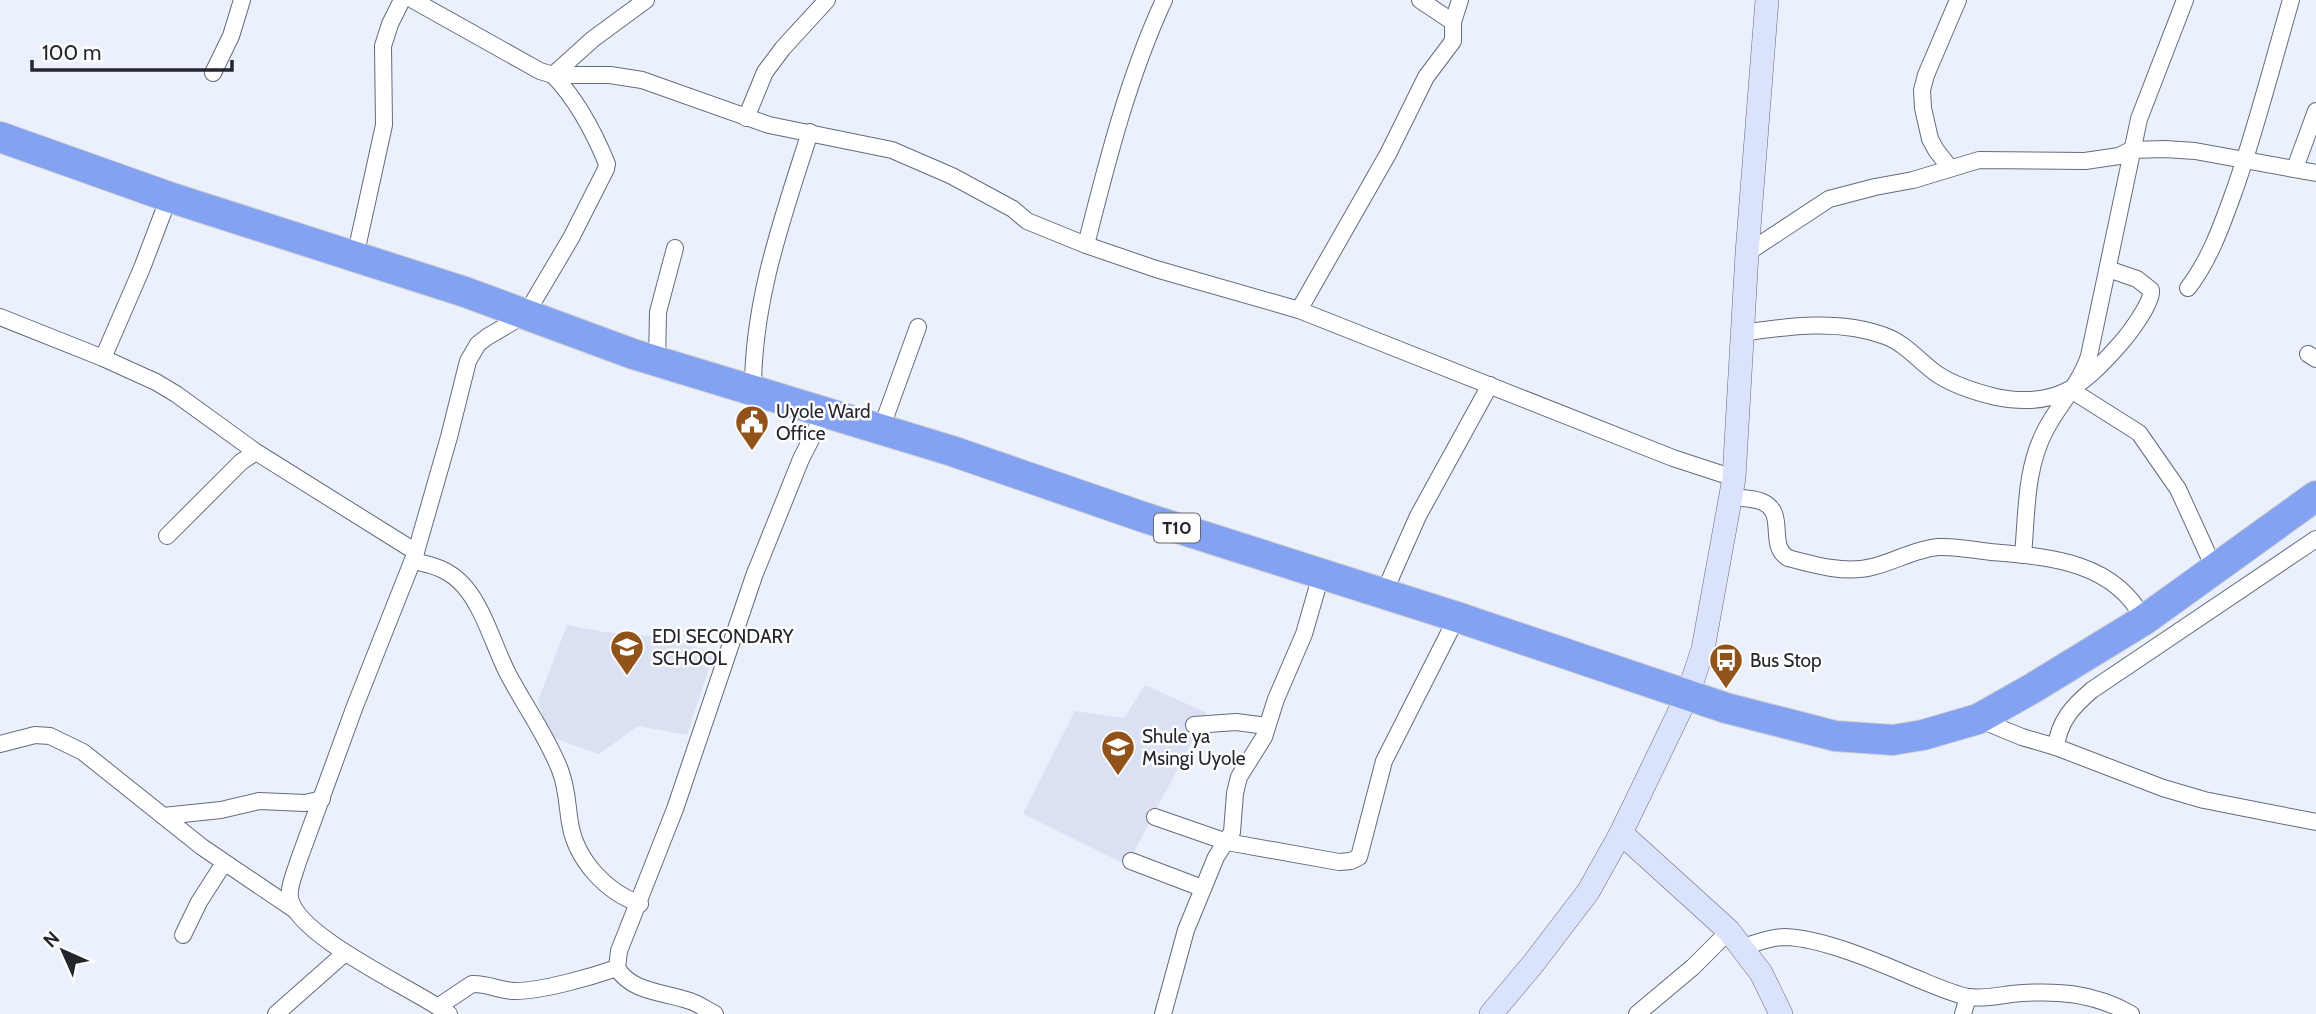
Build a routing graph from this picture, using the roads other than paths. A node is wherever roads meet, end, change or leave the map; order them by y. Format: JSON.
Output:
{"nodes":[{"id":1,"x":242,"y":0,"type":"edge"},
{"id":2,"x":401,"y":0,"type":"edge"},
{"id":3,"x":413,"y":0,"type":"edge"},
{"id":4,"x":646,"y":0,"type":"edge"},
{"id":5,"x":827,"y":0,"type":"edge"},
{"id":6,"x":1164,"y":0,"type":"edge"},
{"id":7,"x":1420,"y":0,"type":"edge"},
{"id":8,"x":1460,"y":0,"type":"edge"},
{"id":9,"x":1767,"y":0,"type":"edge"},
{"id":10,"x":1958,"y":0,"type":"edge"},
{"id":11,"x":2185,"y":0,"type":"edge"},
{"id":12,"x":2291,"y":0,"type":"edge"},
{"id":13,"x":1453,"y":22,"type":"junction"},
{"id":14,"x":214,"y":73,"type":"dead end"},
{"id":15,"x":553,"y":75,"type":"junction"},
{"id":16,"x":2316,"y":111,"type":"edge"},
{"id":17,"x":746,"y":118,"type":"junction"},
{"id":18,"x":810,"y":132,"type":"junction"},
{"id":19,"x":0,"y":137,"type":"edge"},
{"id":20,"x":2131,"y":150,"type":"junction"},
{"id":21,"x":2244,"y":161,"type":"junction"},
{"id":22,"x":1950,"y":168,"type":"junction"},
{"id":23,"x":2295,"y":168,"type":"junction"},
{"id":24,"x":2316,"y":173,"type":"edge"},
{"id":25,"x":169,"y":197,"type":"junction"},
{"id":26,"x":1086,"y":245,"type":"junction"},
{"id":27,"x":675,"y":248,"type":"dead end"},
{"id":28,"x":1747,"y":253,"type":"junction"},
{"id":29,"x":355,"y":257,"type":"junction"},
{"id":30,"x":2108,"y":269,"type":"junction"},
{"id":31,"x":2188,"y":288,"type":"dead end"},
{"id":32,"x":1299,"y":310,"type":"junction"},
{"id":33,"x":526,"y":314,"type":"junction"},
{"id":34,"x":0,"y":317,"type":"edge"},
{"id":35,"x":918,"y":327,"type":"dead end"},
{"id":36,"x":1742,"y":333,"type":"junction"},
{"id":37,"x":103,"y":358,"type":"junction"},
{"id":38,"x":657,"y":361,"type":"junction"},
{"id":39,"x":1490,"y":385,"type":"junction"},
{"id":40,"x":753,"y":389,"type":"junction"},
{"id":41,"x":2071,"y":390,"type":"junction"},
{"id":42,"x":825,"y":412,"type":"junction"},
{"id":43,"x":881,"y":429,"type":"junction"},
{"id":44,"x":257,"y":452,"type":"junction"},
{"id":45,"x":1733,"y":488,"type":"junction"},
{"id":46,"x":2316,"y":496,"type":"edge"},
{"id":47,"x":167,"y":536,"type":"dead end"},
{"id":48,"x":2316,"y":539,"type":"edge"},
{"id":49,"x":2023,"y":555,"type":"junction"},
{"id":50,"x":415,"y":556,"type":"junction"},
{"id":51,"x":2215,"y":570,"type":"junction"},
{"id":52,"x":1321,"y":575,"type":"junction"},
{"id":53,"x":1383,"y":595,"type":"junction"},
{"id":54,"x":1457,"y":617,"type":"junction"},
{"id":55,"x":2144,"y":620,"type":"junction"},
{"id":56,"x":1688,"y":694,"type":"junction"},
{"id":57,"x":1978,"y":719,"type":"junction"},
{"id":58,"x":1194,"y":725,"type":"dead end"},
{"id":59,"x":1267,"y":726,"type":"junction"},
{"id":60,"x":0,"y":744,"type":"edge"},
{"id":61,"x":2056,"y":747,"type":"junction"},
{"id":62,"x":322,"y":799,"type":"junction"},
{"id":63,"x":163,"y":817,"type":"junction"},
{"id":64,"x":1155,"y":817,"type":"dead end"},
{"id":65,"x":2316,"y":822,"type":"edge"},
{"id":66,"x":1621,"y":833,"type":"junction"},
{"id":67,"x":1227,"y":842,"type":"junction"},
{"id":68,"x":1131,"y":862,"type":"dead end"},
{"id":69,"x":224,"y":863,"type":"junction"},
{"id":70,"x":1202,"y":888,"type":"junction"},
{"id":71,"x":640,"y":904,"type":"junction"},
{"id":72,"x":295,"y":910,"type":"junction"},
{"id":73,"x":183,"y":935,"type":"dead end"},
{"id":74,"x":1736,"y":939,"type":"junction"},
{"id":75,"x":345,"y":953,"type":"junction"},
{"id":76,"x":617,"y":968,"type":"junction"},
{"id":77,"x":1974,"y":1003,"type":"edge"},
{"id":78,"x":444,"y":1010,"type":"edge"},
{"id":79,"x":276,"y":1014,"type":"edge"},
{"id":80,"x":715,"y":1014,"type":"edge"},
{"id":81,"x":1163,"y":1014,"type":"edge"},
{"id":82,"x":1491,"y":1014,"type":"edge"},
{"id":83,"x":1637,"y":1014,"type":"edge"},
{"id":84,"x":1782,"y":1014,"type":"edge"},
{"id":85,"x":1963,"y":1014,"type":"edge"},
{"id":86,"x":2131,"y":1014,"type":"edge"}],
"edges":[{"from":1,"to":14,"type":"street"},
{"from":2,"to":29,"type":"street"},
{"from":3,"to":15,"type":"street"},
{"from":4,"to":15,"type":"street"},
{"from":5,"to":17,"type":"street"},
{"from":6,"to":26,"type":"street"},
{"from":7,"to":13,"type":"street"},
{"from":8,"to":13,"type":"street"},
{"from":9,"to":28,"type":"street"},
{"from":10,"to":22,"type":"street"},
{"from":11,"to":20,"type":"street"},
{"from":12,"to":21,"type":"street"},
{"from":13,"to":32,"type":"street"},
{"from":15,"to":17,"type":"street"},
{"from":15,"to":33,"type":"street"},
{"from":16,"to":23,"type":"street"},
{"from":17,"to":18,"type":"street"},
{"from":18,"to":26,"type":"street"},
{"from":18,"to":40,"type":"street"},
{"from":19,"to":25,"type":"highway","number":"T10"},
{"from":20,"to":21,"type":"street"},
{"from":20,"to":22,"type":"street"},
{"from":20,"to":30,"type":"street"},
{"from":21,"to":23,"type":"street"},
{"from":21,"to":31,"type":"street"},
{"from":22,"to":28,"type":"street"},
{"from":23,"to":24,"type":"street"},
{"from":25,"to":29,"type":"highway","number":"T10"},
{"from":25,"to":37,"type":"street"},
{"from":26,"to":32,"type":"street"},
{"from":27,"to":38,"type":"street"},
{"from":28,"to":36,"type":"street"},
{"from":29,"to":33,"type":"highway","number":"T10"},
{"from":30,"to":41,"type":"street"},
{"from":30,"to":41,"type":"street"},
{"from":32,"to":39,"type":"street"},
{"from":33,"to":38,"type":"highway","number":"T10"},
{"from":33,"to":50,"type":"street"},
{"from":34,"to":37,"type":"street"},
{"from":35,"to":43,"type":"street"},
{"from":36,"to":41,"type":"street"},
{"from":36,"to":45,"type":"street"},
{"from":37,"to":44,"type":"street"},
{"from":38,"to":40,"type":"highway","number":"T10"},
{"from":39,"to":45,"type":"street"},
{"from":39,"to":53,"type":"street"},
{"from":40,"to":42,"type":"highway","number":"T10"},
{"from":41,"to":49,"type":"street"},
{"from":41,"to":51,"type":"street"},
{"from":42,"to":43,"type":"highway","number":"T10"},
{"from":42,"to":71,"type":"street"},
{"from":43,"to":52,"type":"highway","number":"T10"},
{"from":44,"to":47,"type":"street"},
{"from":44,"to":50,"type":"street"},
{"from":45,"to":49,"type":"street"},
{"from":45,"to":56,"type":"street"},
{"from":46,"to":51,"type":"highway","number":"T10"},
{"from":48,"to":61,"type":"street"},
{"from":49,"to":55,"type":"street"},
{"from":50,"to":62,"type":"street"},
{"from":50,"to":71,"type":"street"},
{"from":51,"to":55,"type":"highway","number":"T10"},
{"from":52,"to":53,"type":"highway","number":"T10"},
{"from":52,"to":59,"type":"street"},
{"from":53,"to":54,"type":"highway","number":"T10"},
{"from":54,"to":56,"type":"highway","number":"T10"},
{"from":54,"to":67,"type":"street"},
{"from":55,"to":57,"type":"highway","number":"T10"},
{"from":56,"to":57,"type":"highway","number":"T10"},
{"from":56,"to":66,"type":"street"},
{"from":57,"to":61,"type":"street"},
{"from":58,"to":59,"type":"street"},
{"from":59,"to":67,"type":"street"},
{"from":60,"to":63,"type":"street"},
{"from":61,"to":65,"type":"street"},
{"from":62,"to":63,"type":"street"},
{"from":62,"to":72,"type":"street"},
{"from":63,"to":69,"type":"street"},
{"from":64,"to":67,"type":"street"},
{"from":66,"to":74,"type":"street"},
{"from":66,"to":82,"type":"street"},
{"from":67,"to":70,"type":"street"},
{"from":68,"to":70,"type":"street"},
{"from":69,"to":72,"type":"street"},
{"from":69,"to":73,"type":"street"},
{"from":70,"to":81,"type":"street"},
{"from":71,"to":76,"type":"street"},
{"from":72,"to":75,"type":"street"},
{"from":74,"to":77,"type":"street"},
{"from":74,"to":83,"type":"street"},
{"from":74,"to":84,"type":"street"},
{"from":75,"to":78,"type":"street"},
{"from":75,"to":79,"type":"street"},
{"from":76,"to":78,"type":"street"},
{"from":76,"to":80,"type":"street"},
{"from":77,"to":85,"type":"street"},
{"from":77,"to":86,"type":"street"}]}
